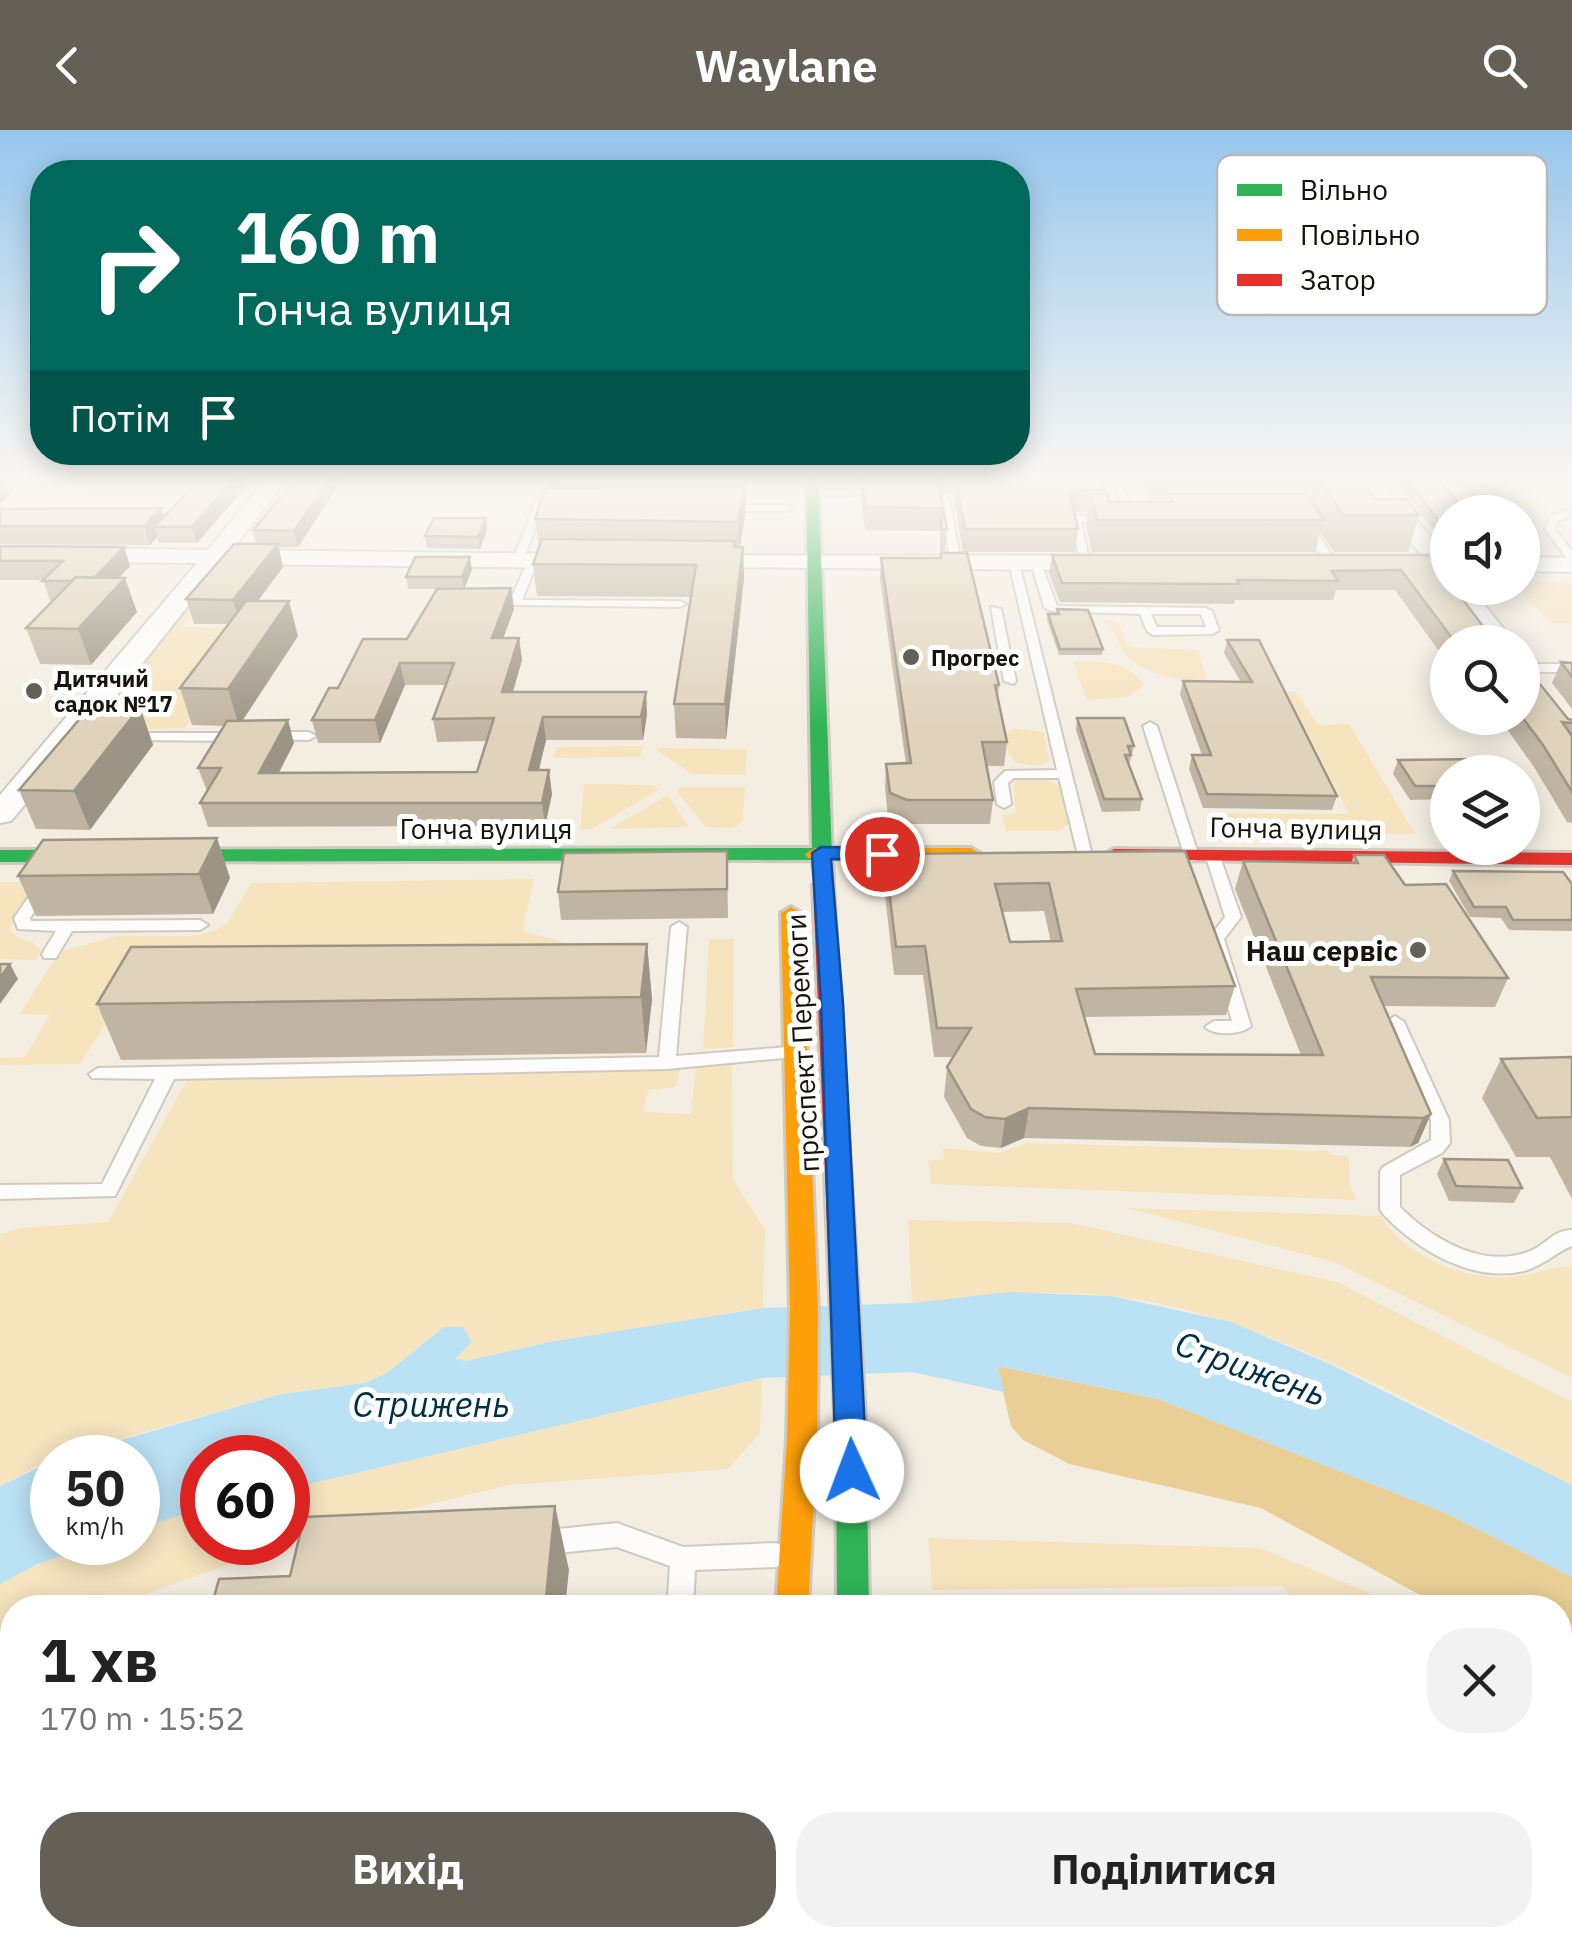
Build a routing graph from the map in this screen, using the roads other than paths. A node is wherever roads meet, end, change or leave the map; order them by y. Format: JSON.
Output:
{"nodes":[{"id":1,"x":212,"y":560,"type":"edge"},
{"id":2,"x":500,"y":560,"type":"edge"},
{"id":3,"x":526,"y":560,"type":"junction"},
{"id":4,"x":682,"y":560,"type":"edge"},
{"id":5,"x":811,"y":560,"type":"edge"},
{"id":6,"x":814,"y":560,"type":"edge"},
{"id":7,"x":955,"y":560,"type":"edge"},
{"id":8,"x":1085,"y":560,"type":"edge"},
{"id":9,"x":612,"y":561,"type":"edge"},
{"id":10,"x":1572,"y":561,"type":"edge"},
{"id":11,"x":672,"y":562,"type":"edge"},
{"id":12,"x":1340,"y":562,"type":"edge"},
{"id":13,"x":814,"y":563,"type":"junction"},
{"id":14,"x":1025,"y":563,"type":"junction"},
{"id":15,"x":1086,"y":563,"type":"junction"},
{"id":16,"x":1124,"y":563,"type":"edge"},
{"id":17,"x":1540,"y":563,"type":"edge"},
{"id":18,"x":956,"y":564,"type":"junction"},
{"id":19,"x":1430,"y":565,"type":"edge"},
{"id":20,"x":680,"y":604,"type":"edge"},
{"id":21,"x":1473,"y":605,"type":"edge"},
{"id":22,"x":995,"y":610,"type":"dead end"},
{"id":23,"x":1144,"y":610,"type":"junction"},
{"id":24,"x":1489,"y":625,"type":"edge"},
{"id":25,"x":1003,"y":648,"type":"junction"},
{"id":26,"x":1036,"y":648,"type":"junction"},
{"id":27,"x":1572,"y":668,"type":"edge"},
{"id":28,"x":1540,"y":669,"type":"edge"},
{"id":29,"x":1010,"y":681,"type":"dead end"},
{"id":30,"x":1540,"y":692,"type":"edge"},
{"id":31,"x":1542,"y":694,"type":"edge"},
{"id":32,"x":1150,"y":726,"type":"dead end"},
{"id":33,"x":309,"y":736,"type":"edge"},
{"id":34,"x":118,"y":737,"type":"edge"},
{"id":35,"x":1067,"y":774,"type":"junction"},
{"id":36,"x":1004,"y":804,"type":"dead end"},
{"id":37,"x":0,"y":814,"type":"edge"},
{"id":38,"x":787,"y":824,"type":"dead end"},
{"id":39,"x":821,"y":853,"type":"junction"},
{"id":40,"x":993,"y":854,"type":"edge"},
{"id":41,"x":1076,"y":855,"type":"joint"},
{"id":42,"x":0,"y":856,"type":"edge"},
{"id":43,"x":65,"y":856,"type":"junction"},
{"id":44,"x":1202,"y":857,"type":"junction"},
{"id":45,"x":1572,"y":859,"type":"edge"},
{"id":46,"x":790,"y":872,"type":"junction"},
{"id":47,"x":200,"y":925,"type":"dead end"},
{"id":48,"x":66,"y":926,"type":"junction"},
{"id":49,"x":679,"y":927,"type":"dead end"},
{"id":50,"x":50,"y":954,"type":"dead end"},
{"id":51,"x":1395,"y":1022,"type":"edge"},
{"id":52,"x":1214,"y":1027,"type":"dead end"},
{"id":53,"x":794,"y":1052,"type":"junction"},
{"id":54,"x":666,"y":1063,"type":"junction"},
{"id":55,"x":98,"y":1074,"type":"dead end"},
{"id":56,"x":167,"y":1074,"type":"junction"},
{"id":57,"x":1,"y":1193,"type":"edge"},
{"id":58,"x":1572,"y":1238,"type":"edge"},
{"id":59,"x":522,"y":1544,"type":"edge"},
{"id":60,"x":792,"y":1555,"type":"junction"},
{"id":61,"x":684,"y":1558,"type":"junction"},
{"id":62,"x":681,"y":1595,"type":"edge"},
{"id":63,"x":792,"y":1595,"type":"edge"},
{"id":64,"x":853,"y":1595,"type":"edge"}],
"edges":[{"from":1,"to":37,"type":"street"},
{"from":2,"to":3,"type":"street"},
{"from":3,"to":9,"type":"street"},
{"from":3,"to":20,"type":"lane"},
{"from":4,"to":11,"type":"street"},
{"from":5,"to":13,"type":"street"},
{"from":6,"to":13,"type":"main road","name":"проспект Перемоги"},
{"from":7,"to":18,"type":"lane"},
{"from":8,"to":15,"type":"lane"},
{"from":10,"to":17,"type":"street"},
{"from":12,"to":19,"type":"street"},
{"from":13,"to":18,"type":"street"},
{"from":13,"to":39,"type":"main road","name":"проспект Перемоги"},
{"from":14,"to":15,"type":"street"},
{"from":14,"to":18,"type":"street"},
{"from":14,"to":23,"type":"lane"},
{"from":14,"to":26,"type":"lane"},
{"from":15,"to":16,"type":"street"},
{"from":21,"to":24,"type":"street"},
{"from":22,"to":25,"type":"lane"},
{"from":23,"to":23,"type":"lane"},
{"from":25,"to":26,"type":"lane"},
{"from":25,"to":29,"type":"lane"},
{"from":26,"to":35,"type":"lane"},
{"from":27,"to":28,"type":"lane"},
{"from":30,"to":31,"type":"street"},
{"from":32,"to":44,"type":"lane"},
{"from":33,"to":34,"type":"lane"},
{"from":35,"to":36,"type":"lane"},
{"from":35,"to":41,"type":"lane"},
{"from":38,"to":46,"type":"main road","name":"проспект Перемоги"},
{"from":39,"to":40,"type":"main road","name":"Гонча вулиця"},
{"from":39,"to":46,"type":"main road","name":"Гонча вулиця"},
{"from":39,"to":64,"type":"main road","name":"проспект Перемоги"},
{"from":41,"to":44,"type":"main road","name":"Гонча вулиця"},
{"from":42,"to":43,"type":"main road","name":"Гонча вулиця"},
{"from":43,"to":46,"type":"main road","name":"Гонча вулиця"},
{"from":43,"to":48,"type":"lane"},
{"from":44,"to":45,"type":"main road","name":"Гонча вулиця"},
{"from":44,"to":52,"type":"lane"},
{"from":46,"to":53,"type":"main road","name":"проспект Перемоги"},
{"from":47,"to":48,"type":"lane"},
{"from":48,"to":50,"type":"lane"},
{"from":49,"to":54,"type":"lane"},
{"from":51,"to":58,"type":"lane"},
{"from":53,"to":54,"type":"lane"},
{"from":53,"to":60,"type":"main road","name":"проспект Перемоги"},
{"from":54,"to":56,"type":"lane"},
{"from":55,"to":56,"type":"lane"},
{"from":56,"to":57,"type":"lane"},
{"from":59,"to":61,"type":"lane"},
{"from":60,"to":61,"type":"lane"},
{"from":60,"to":63,"type":"main road","name":"проспект Перемоги"},
{"from":61,"to":62,"type":"lane"}]}
